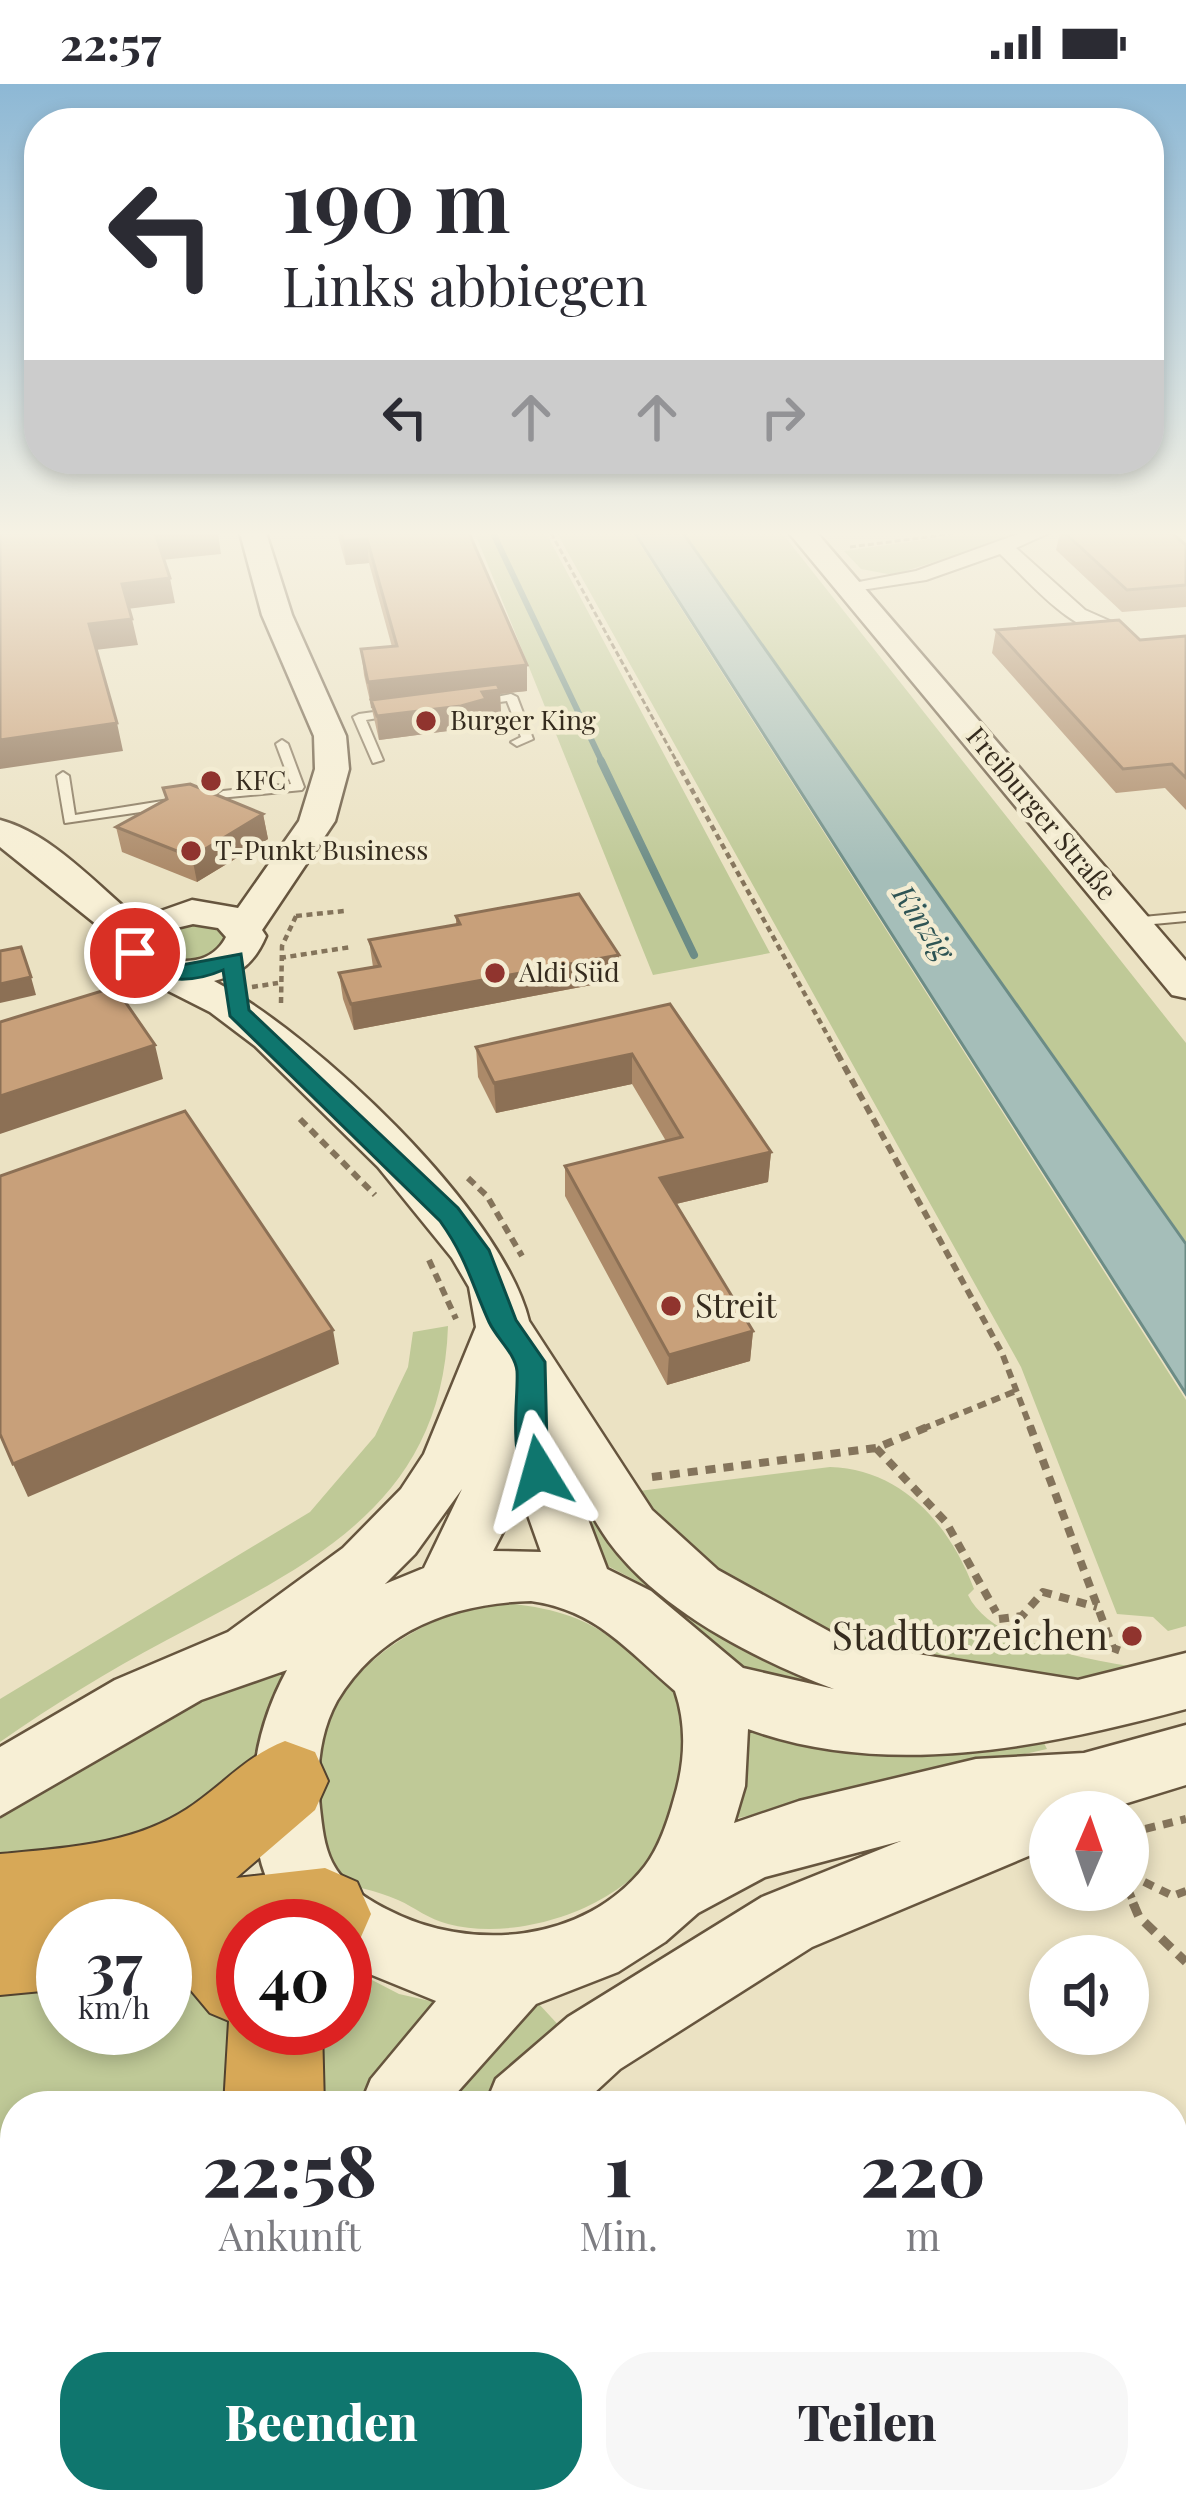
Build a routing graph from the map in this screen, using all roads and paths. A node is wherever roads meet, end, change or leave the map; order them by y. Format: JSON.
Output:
{"nodes":[{"id":1,"x":291,"y":646,"type":"edge"},
{"id":2,"x":613,"y":646,"type":"edge"},
{"id":3,"x":899,"y":646,"type":"edge"},
{"id":4,"x":468,"y":703,"type":"edge"},
{"id":5,"x":403,"y":711,"type":"edge"},
{"id":6,"x":517,"y":742,"type":"dead end"},
{"id":7,"x":282,"y":744,"type":"dead end"},
{"id":8,"x":377,"y":760,"type":"dead end"},
{"id":9,"x":63,"y":776,"type":"dead end"},
{"id":10,"x":224,"y":795,"type":"edge"},
{"id":11,"x":182,"y":802,"type":"edge"},
{"id":12,"x":0,"y":831,"type":"edge"},
{"id":13,"x":293,"y":854,"type":"junction"},
{"id":14,"x":92,"y":897,"type":"junction"},
{"id":15,"x":344,"y":911,"type":"dead end"},
{"id":16,"x":296,"y":916,"type":"dead end"},
{"id":17,"x":1186,"y":917,"type":"edge"},
{"id":18,"x":1132,"y":922,"type":"junction"},
{"id":19,"x":215,"y":929,"type":"junction"},
{"id":20,"x":137,"y":938,"type":"junction"},
{"id":21,"x":351,"y":947,"type":"dead end"},
{"id":22,"x":280,"y":958,"type":"dead end"},
{"id":23,"x":170,"y":973,"type":"junction"},
{"id":24,"x":1186,"y":986,"type":"edge"},
{"id":25,"x":238,"y":1012,"type":"junction"},
{"id":26,"x":272,"y":1042,"type":"junction"},
{"id":27,"x":288,"y":1106,"type":"dead end"},
{"id":28,"x":388,"y":1209,"type":"dead end"},
{"id":29,"x":422,"y":1243,"type":"dead end"},
{"id":30,"x":495,"y":1344,"type":"junction"},
{"id":31,"x":1016,"y":1391,"type":"junction"},
{"id":32,"x":876,"y":1448,"type":"junction"},
{"id":33,"x":651,"y":1477,"type":"dead end"},
{"id":34,"x":447,"y":1583,"type":"junction"},
{"id":35,"x":584,"y":1588,"type":"junction"},
{"id":36,"x":1097,"y":1606,"type":"junction"},
{"id":37,"x":351,"y":1636,"type":"junction"},
{"id":38,"x":252,"y":1647,"type":"junction"},
{"id":39,"x":1161,"y":1668,"type":"edge"},
{"id":40,"x":704,"y":1678,"type":"junction"},
{"id":41,"x":1078,"y":1709,"type":"junction"},
{"id":42,"x":1186,"y":1755,"type":"edge"},
{"id":43,"x":285,"y":1780,"type":"junction"},
{"id":44,"x":0,"y":1785,"type":"edge"},
{"id":45,"x":1072,"y":1786,"type":"junction"},
{"id":46,"x":1186,"y":1819,"type":"edge"},
{"id":47,"x":1149,"y":1828,"type":"edge"},
{"id":48,"x":1149,"y":1884,"type":"edge"},
{"id":49,"x":670,"y":1890,"type":"junction"},
{"id":50,"x":1186,"y":1891,"type":"edge"},
{"id":51,"x":0,"y":1899,"type":"edge"},
{"id":52,"x":316,"y":1899,"type":"edge"},
{"id":53,"x":1137,"y":1911,"type":"edge"},
{"id":54,"x":372,"y":1938,"type":"edge"},
{"id":55,"x":36,"y":1946,"type":"edge"},
{"id":56,"x":0,"y":1949,"type":"edge"},
{"id":57,"x":1186,"y":1962,"type":"edge"},
{"id":58,"x":517,"y":1972,"type":"junction"},
{"id":59,"x":274,"y":2055,"type":"edge"},
{"id":60,"x":274,"y":2091,"type":"edge"},
{"id":61,"x":410,"y":2091,"type":"edge"},
{"id":62,"x":540,"y":2091,"type":"edge"}],
"edges":[{"from":1,"to":13,"type":"street"},
{"from":2,"to":31,"type":"path"},
{"from":3,"to":18,"type":"street","name":"Freiburger Straße"},
{"from":4,"to":6,"type":"lane"},
{"from":5,"to":8,"type":"lane"},
{"from":7,"to":10,"type":"lane"},
{"from":9,"to":11,"type":"lane"},
{"from":12,"to":14,"type":"street"},
{"from":13,"to":19,"type":"street"},
{"from":13,"to":26,"type":"street"},
{"from":14,"to":19,"type":"street"},
{"from":14,"to":20,"type":"street"},
{"from":15,"to":16,"type":"path"},
{"from":17,"to":18,"type":"lane"},
{"from":18,"to":24,"type":"street","name":"Freiburger Straße"},
{"from":19,"to":20,"type":"street"},
{"from":19,"to":23,"type":"street"},
{"from":19,"to":25,"type":"street"},
{"from":20,"to":23,"type":"street"},
{"from":21,"to":22,"type":"path"},
{"from":23,"to":25,"type":"street"},
{"from":25,"to":26,"type":"street"},
{"from":26,"to":30,"type":"street"},
{"from":27,"to":28,"type":"path"},
{"from":29,"to":30,"type":"path"},
{"from":30,"to":34,"type":"street"},
{"from":30,"to":35,"type":"street"},
{"from":30,"to":38,"type":"street"},
{"from":30,"to":41,"type":"street"},
{"from":31,"to":32,"type":"path"},
{"from":31,"to":36,"type":"path"},
{"from":32,"to":33,"type":"path"},
{"from":32,"to":36,"type":"path"},
{"from":34,"to":35,"type":"street"},
{"from":34,"to":37,"type":"street"},
{"from":35,"to":40,"type":"street"},
{"from":36,"to":39,"type":"path"},
{"from":37,"to":38,"type":"street"},
{"from":37,"to":43,"type":"street"},
{"from":38,"to":44,"type":"street"},
{"from":39,"to":41,"type":"street"},
{"from":40,"to":41,"type":"street"},
{"from":40,"to":49,"type":"street"},
{"from":42,"to":45,"type":"street"},
{"from":43,"to":51,"type":"highway"},
{"from":43,"to":52,"type":"street"},
{"from":45,"to":49,"type":"street"},
{"from":45,"to":62,"type":"street"},
{"from":46,"to":47,"type":"path"},
{"from":48,"to":50,"type":"path"},
{"from":49,"to":58,"type":"street"},
{"from":53,"to":57,"type":"path"},
{"from":54,"to":58,"type":"street"},
{"from":55,"to":56,"type":"highway"},
{"from":58,"to":61,"type":"street"},
{"from":59,"to":60,"type":"highway"}]}
